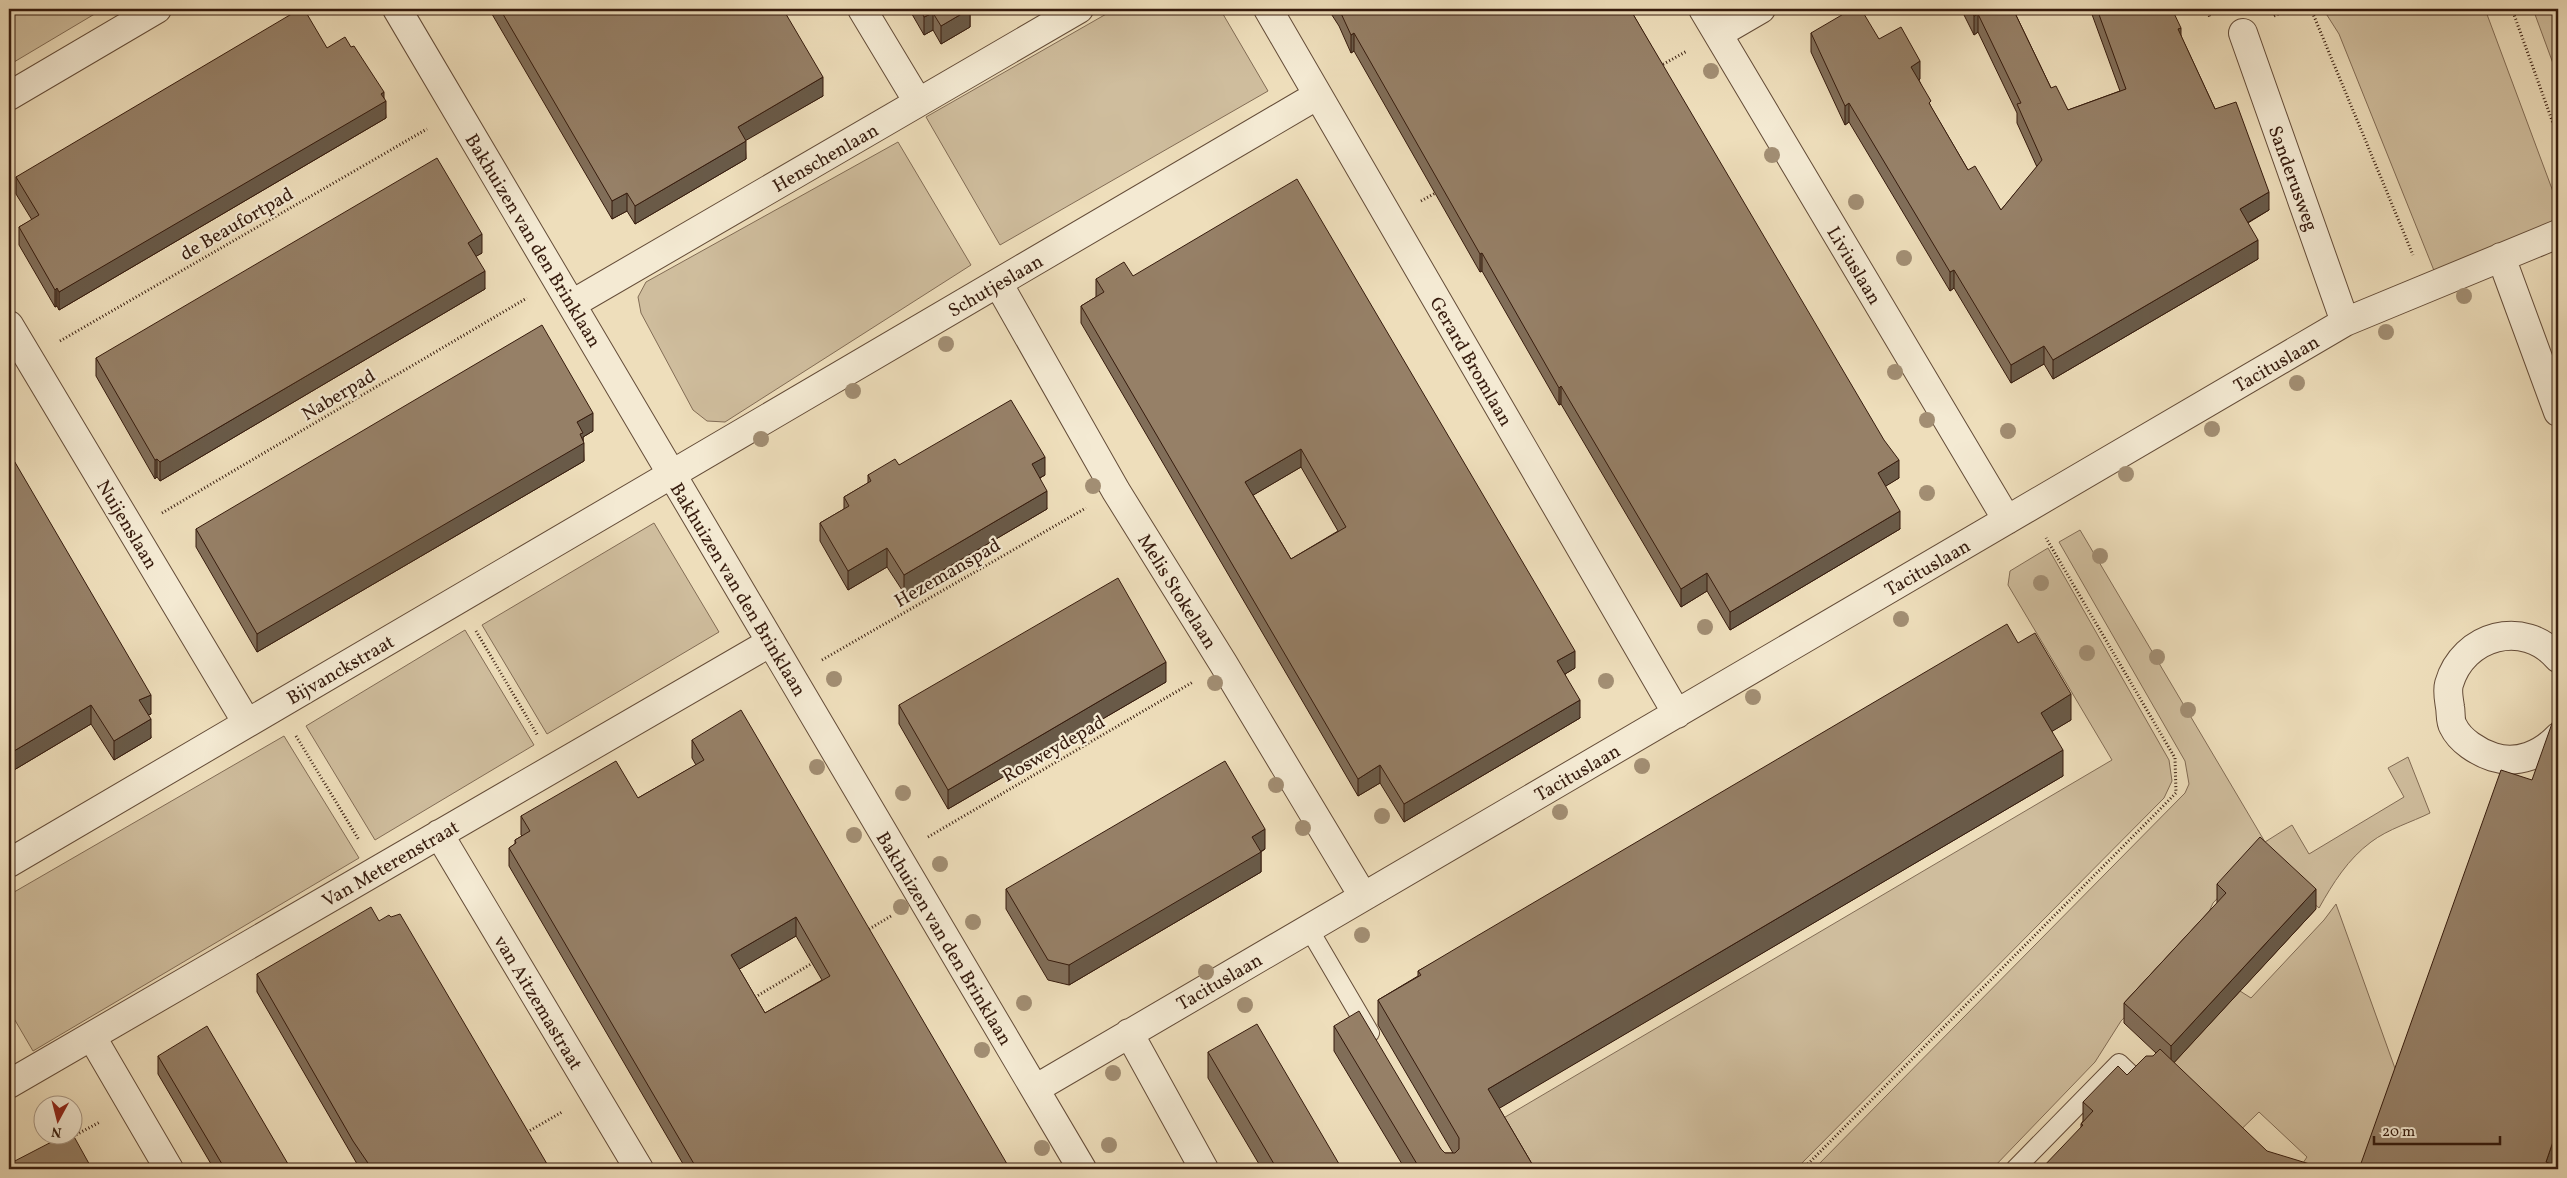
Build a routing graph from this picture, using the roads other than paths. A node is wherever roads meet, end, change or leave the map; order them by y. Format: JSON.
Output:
{"nodes":[{"id":1,"x":157,"y":9,"type":"edge"},
{"id":2,"x":397,"y":9,"type":"edge"},
{"id":3,"x":862,"y":9,"type":"edge"},
{"id":4,"x":1079,"y":9,"type":"edge"},
{"id":5,"x":1268,"y":9,"type":"edge"},
{"id":6,"x":1702,"y":9,"type":"edge"},
{"id":7,"x":1762,"y":9,"type":"edge"},
{"id":8,"x":2243,"y":33,"type":"dead end"},
{"id":9,"x":1718,"y":34,"type":"junction"},
{"id":10,"x":1318,"y":95,"type":"junction"},
{"id":11,"x":9,"y":96,"type":"edge"},
{"id":12,"x":918,"y":102,"type":"junction"},
{"id":13,"x":2558,"y":234,"type":"edge"},
{"id":14,"x":2501,"y":257,"type":"junction"},
{"id":15,"x":998,"y":283,"type":"junction"},
{"id":16,"x":572,"y":304,"type":"junction"},
{"id":17,"x":2345,"y":322,"type":"junction"},
{"id":18,"x":9,"y":325,"type":"edge"},
{"id":19,"x":2558,"y":412,"type":"edge"},
{"id":20,"x":672,"y":474,"type":"junction"},
{"id":21,"x":2016,"y":515,"type":"junction"},
{"id":22,"x":771,"y":642,"type":"junction"},
{"id":23,"x":2558,"y":658,"type":"edge"},
{"id":24,"x":1677,"y":714,"type":"junction"},
{"id":25,"x":247,"y":723,"type":"junction"},
{"id":26,"x":2558,"y":737,"type":"edge"},
{"id":27,"x":439,"y":834,"type":"junction"},
{"id":28,"x":9,"y":863,"type":"edge"},
{"id":29,"x":1363,"y":896,"type":"junction"},
{"id":30,"x":1309,"y":928,"type":"junction"},
{"id":31,"x":1129,"y":1033,"type":"junction"},
{"id":32,"x":92,"y":1036,"type":"junction"},
{"id":33,"x":1379,"y":1049,"type":"edge"},
{"id":34,"x":11,"y":1077,"type":"edge"},
{"id":35,"x":1035,"y":1089,"type":"junction"},
{"id":36,"x":2150,"y":1093,"type":"edge"},
{"id":37,"x":169,"y":1169,"type":"edge"},
{"id":38,"x":639,"y":1169,"type":"edge"},
{"id":39,"x":1082,"y":1169,"type":"edge"},
{"id":40,"x":1204,"y":1169,"type":"edge"},
{"id":41,"x":2015,"y":1169,"type":"edge"}],
"edges":[{"from":1,"to":11,"type":"street"},
{"from":2,"to":16,"type":"street","name":"Bakhuizen van den Brinklaan"},
{"from":3,"to":12,"type":"street"},
{"from":4,"to":12,"type":"street","name":"Henschenlaan"},
{"from":5,"to":10,"type":"street","name":"Gerard Bromlaan"},
{"from":6,"to":9,"type":"street","name":"Liviuslaan"},
{"from":7,"to":9,"type":"street"},
{"from":8,"to":17,"type":"street","name":"Sanderusweg"},
{"from":9,"to":21,"type":"street","name":"Liviuslaan"},
{"from":10,"to":15,"type":"street","name":"Schutjeslaan"},
{"from":10,"to":24,"type":"street","name":"Gerard Bromlaan"},
{"from":12,"to":16,"type":"street","name":"Henschenlaan"},
{"from":13,"to":14,"type":"street","name":"Tacituslaan"},
{"from":14,"to":17,"type":"street","name":"Tacituslaan"},
{"from":14,"to":19,"type":"street"},
{"from":15,"to":20,"type":"street","name":"Schutjeslaan"},
{"from":15,"to":29,"type":"street","name":"Melis Stokelaan"},
{"from":16,"to":20,"type":"street","name":"Bakhuizen van den Brinklaan"},
{"from":17,"to":21,"type":"street","name":"Tacituslaan"},
{"from":18,"to":25,"type":"street","name":"Nuijenslaan"},
{"from":20,"to":22,"type":"street","name":"Bakhuizen van den Brinklaan"},
{"from":20,"to":25,"type":"street","name":"Bijvanckstraat"},
{"from":21,"to":24,"type":"street","name":"Tacituslaan"},
{"from":22,"to":27,"type":"street","name":"Van Meterenstraat"},
{"from":22,"to":35,"type":"street","name":"Bakhuizen van den Brinklaan"},
{"from":23,"to":26,"type":"street"},
{"from":24,"to":29,"type":"street","name":"Tacituslaan"},
{"from":25,"to":28,"type":"street","name":"Bijvanckstraat"},
{"from":27,"to":32,"type":"street","name":"Van Meterenstraat"},
{"from":27,"to":38,"type":"street","name":"van Aitzemastraat"},
{"from":29,"to":30,"type":"street","name":"Tacituslaan"},
{"from":30,"to":31,"type":"street","name":"Tacituslaan"},
{"from":30,"to":33,"type":"lane"},
{"from":31,"to":35,"type":"street","name":"Tacituslaan"},
{"from":31,"to":40,"type":"street"},
{"from":32,"to":34,"type":"street","name":"Van Meterenstraat"},
{"from":32,"to":37,"type":"street"},
{"from":35,"to":39,"type":"street","name":"Bakhuizen van den Brinklaan"},
{"from":36,"to":41,"type":"lane"}]}
